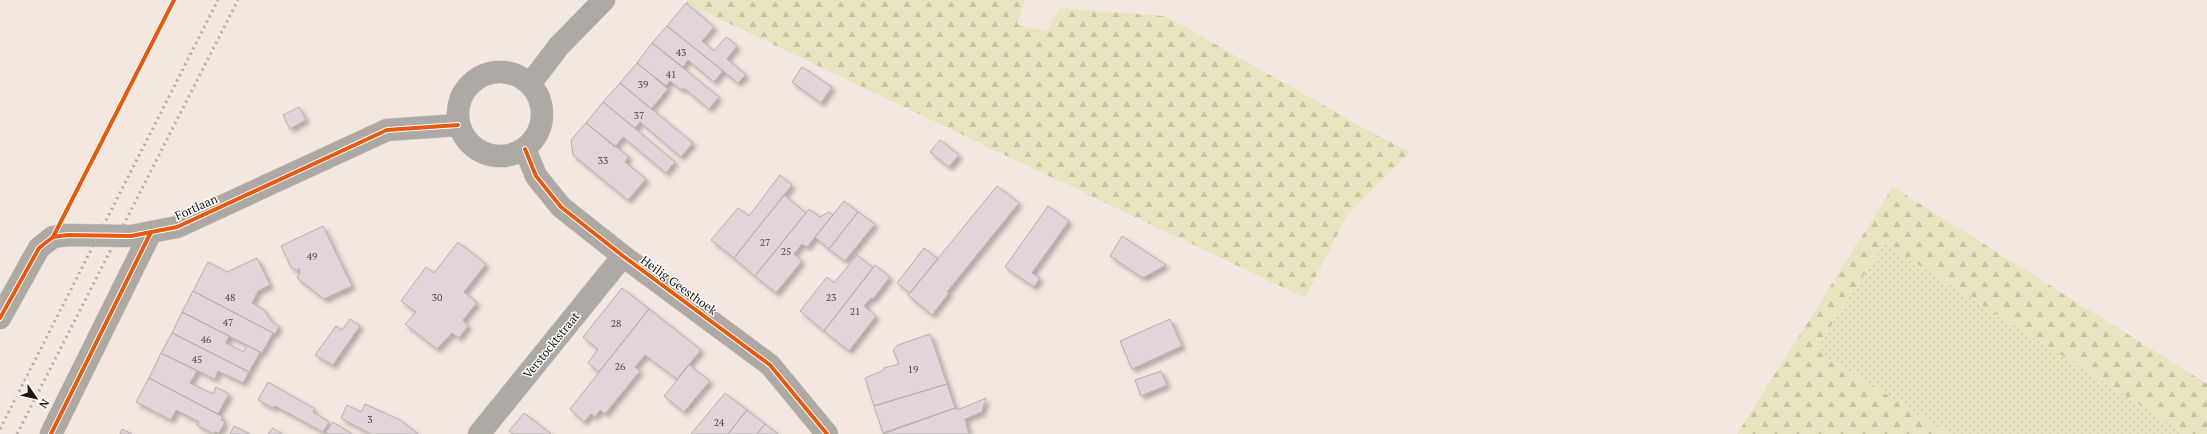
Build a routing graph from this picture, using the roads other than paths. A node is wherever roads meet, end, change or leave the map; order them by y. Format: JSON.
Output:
{"nodes":[{"id":1,"x":604,"y":0,"type":"edge"},
{"id":2,"x":530,"y":84,"type":"junction"},
{"id":3,"x":458,"y":125,"type":"junction"},
{"id":4,"x":525,"y":149,"type":"junction"},
{"id":5,"x":150,"y":234,"type":"junction"},
{"id":6,"x":623,"y":256,"type":"junction"},
{"id":7,"x":0,"y":318,"type":"edge"},
{"id":8,"x":51,"y":434,"type":"edge"},
{"id":9,"x":479,"y":434,"type":"edge"},
{"id":10,"x":827,"y":434,"type":"edge"}],
"edges":[{"from":1,"to":2,"type":"street"},
{"from":2,"to":3,"type":"street"},
{"from":2,"to":4,"type":"street"},
{"from":3,"to":4,"type":"street"},
{"from":3,"to":5,"type":"street","name":"Fortlaan"},
{"from":4,"to":6,"type":"street","name":"Heilig Geesthoek"},
{"from":5,"to":7,"type":"street","name":"Fortlaan"},
{"from":5,"to":8,"type":"street"},
{"from":6,"to":9,"type":"street","name":"Verstocktstraat"},
{"from":6,"to":10,"type":"street","name":"Heilig Geesthoek"}]}
